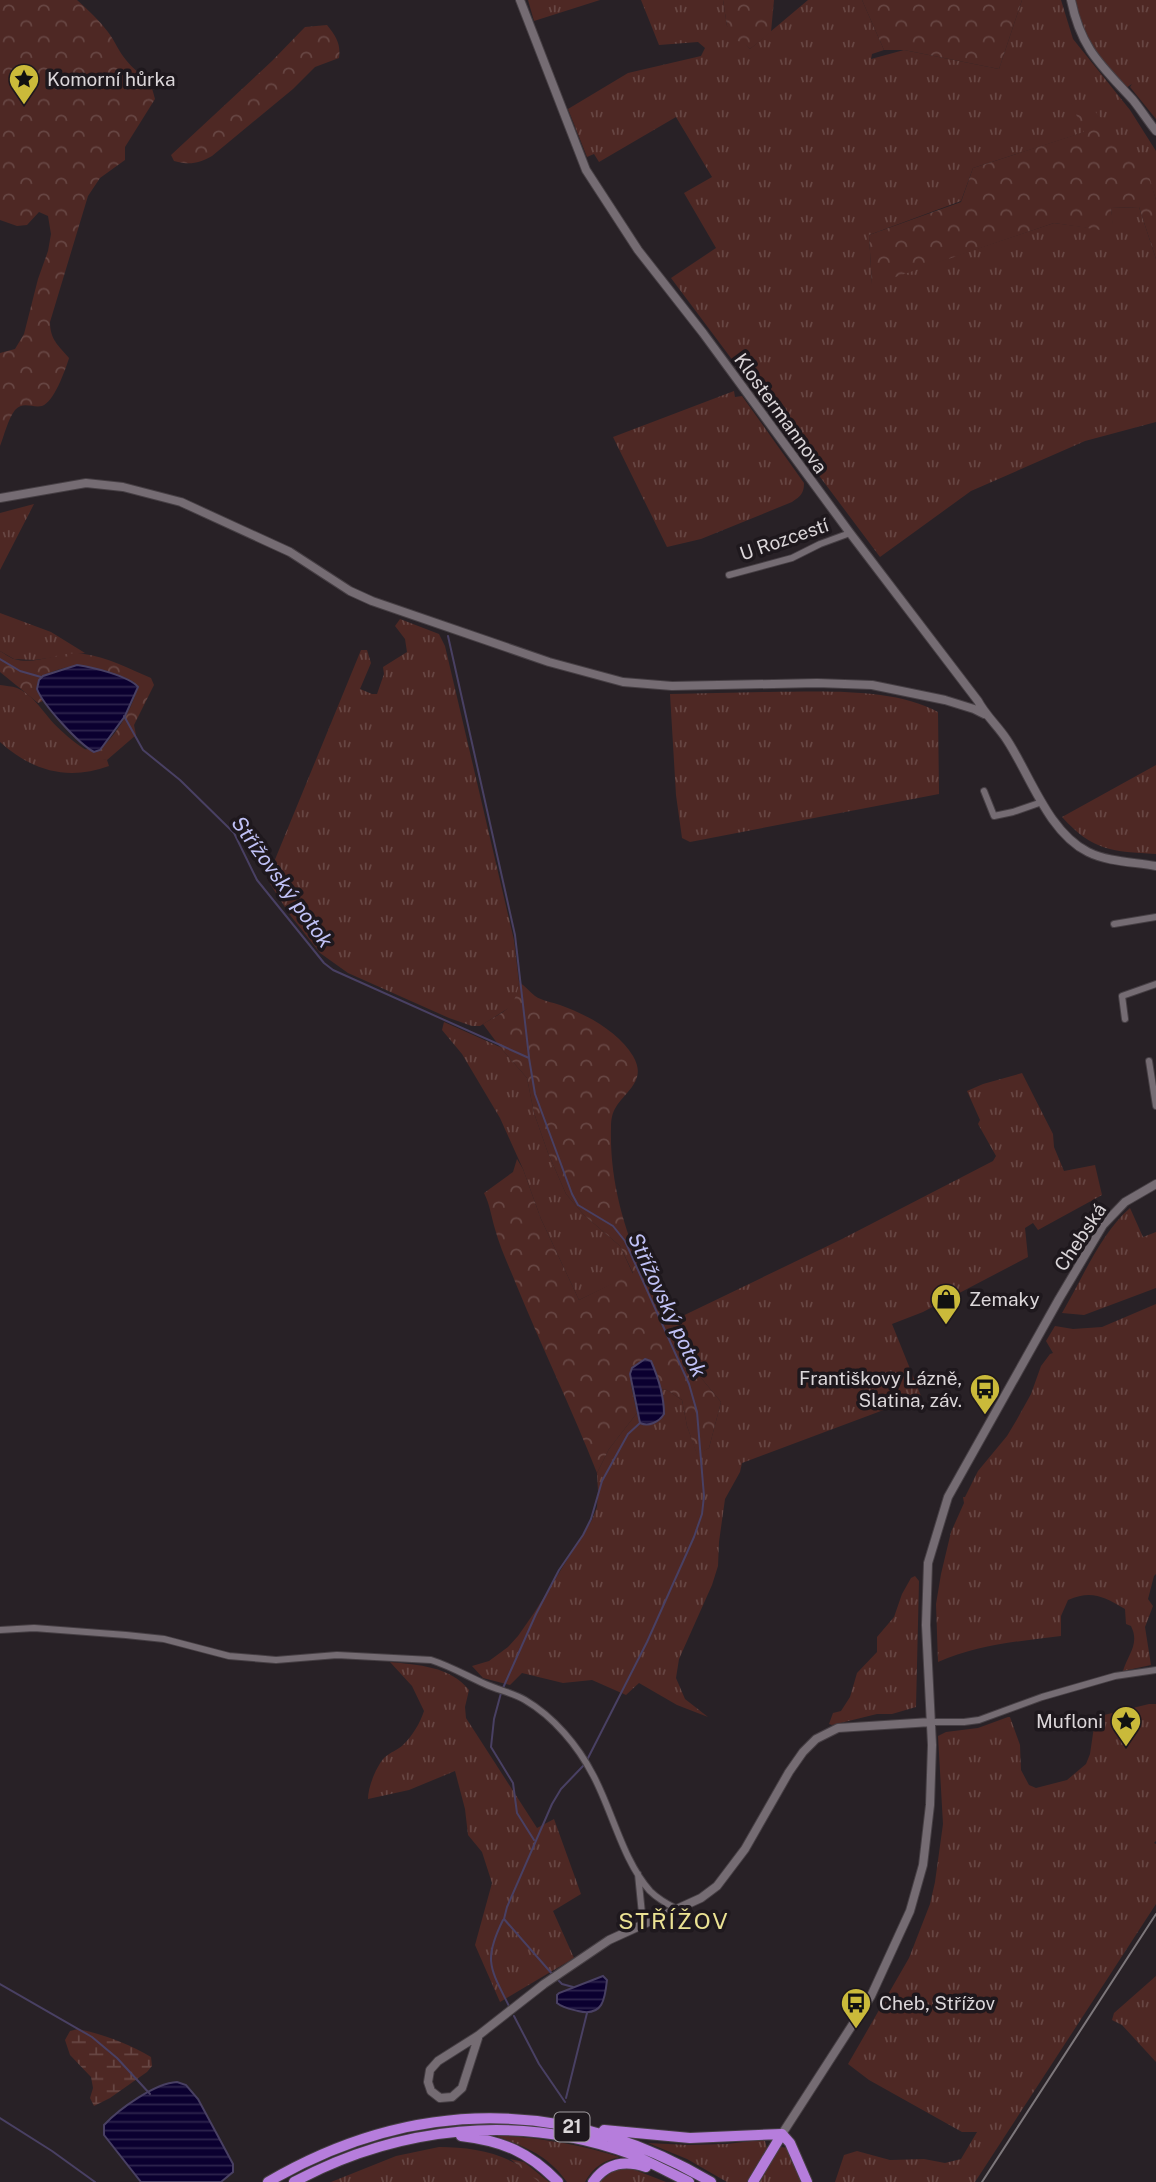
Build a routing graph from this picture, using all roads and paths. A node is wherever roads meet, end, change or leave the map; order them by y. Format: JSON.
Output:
{"nodes":[{"id":1,"x":520,"y":0,"type":"edge"},
{"id":2,"x":1071,"y":0,"type":"edge"},
{"id":3,"x":1156,"y":131,"type":"edge"},
{"id":4,"x":0,"y":498,"type":"edge"},
{"id":5,"x":850,"y":533,"type":"junction"},
{"id":6,"x":729,"y":575,"type":"dead end"},
{"id":7,"x":985,"y":714,"type":"junction"},
{"id":8,"x":984,"y":791,"type":"dead end"},
{"id":9,"x":1042,"y":802,"type":"junction"},
{"id":10,"x":1156,"y":866,"type":"edge"},
{"id":11,"x":1156,"y":918,"type":"edge"},
{"id":12,"x":1114,"y":924,"type":"dead end"},
{"id":13,"x":1156,"y":984,"type":"edge"},
{"id":14,"x":1125,"y":1019,"type":"dead end"},
{"id":15,"x":1149,"y":1060,"type":"dead end"},
{"id":16,"x":1156,"y":1106,"type":"edge"},
{"id":17,"x":1156,"y":1184,"type":"edge"},
{"id":18,"x":0,"y":1630,"type":"edge"},
{"id":19,"x":1156,"y":1670,"type":"edge"},
{"id":20,"x":930,"y":1722,"type":"junction"},
{"id":21,"x":638,"y":1872,"type":"junction"},
{"id":22,"x":677,"y":1909,"type":"junction"},
{"id":23,"x":643,"y":1924,"type":"junction"},
{"id":24,"x":479,"y":2035,"type":"junction"},
{"id":25,"x":567,"y":2125,"type":"junction"},
{"id":26,"x":441,"y":2133,"type":"junction"},
{"id":27,"x":782,"y":2134,"type":"junction"},
{"id":28,"x":268,"y":2182,"type":"edge"},
{"id":29,"x":294,"y":2182,"type":"edge"},
{"id":30,"x":558,"y":2182,"type":"edge"},
{"id":31,"x":593,"y":2182,"type":"edge"},
{"id":32,"x":678,"y":2182,"type":"edge"},
{"id":33,"x":689,"y":2182,"type":"edge"},
{"id":34,"x":711,"y":2182,"type":"edge"},
{"id":35,"x":753,"y":2182,"type":"edge"},
{"id":36,"x":807,"y":2182,"type":"edge"}],
"edges":[{"from":1,"to":5,"type":"street","name":"Klostermannova"},
{"from":2,"to":3,"type":"street"},
{"from":4,"to":7,"type":"street"},
{"from":5,"to":6,"type":"street","name":"U Rozcestí"},
{"from":5,"to":7,"type":"street","name":"Klostermannova"},
{"from":7,"to":9,"type":"street","name":"Klostermannova"},
{"from":8,"to":9,"type":"street"},
{"from":9,"to":10,"type":"street","name":"Klostermannova"},
{"from":11,"to":12,"type":"street"},
{"from":13,"to":14,"type":"street"},
{"from":15,"to":16,"type":"street"},
{"from":17,"to":20,"type":"street","name":"Chebská"},
{"from":18,"to":21,"type":"street"},
{"from":19,"to":20,"type":"street"},
{"from":20,"to":22,"type":"street"},
{"from":20,"to":27,"type":"street","name":"Chebská"},
{"from":21,"to":22,"type":"street"},
{"from":21,"to":23,"type":"street"},
{"from":22,"to":23,"type":"street"},
{"from":23,"to":24,"type":"street"},
{"from":24,"to":24,"type":"street"},
{"from":25,"to":27,"type":"highway"},
{"from":25,"to":28,"type":"highway","number":"21"},
{"from":25,"to":34,"type":"highway","number":"21"},
{"from":26,"to":29,"type":"highway","number":"21"},
{"from":26,"to":30,"type":"highway","number":"21"},
{"from":26,"to":33,"type":"highway","number":"21"},
{"from":27,"to":35,"type":"highway"},
{"from":27,"to":36,"type":"highway"},
{"from":31,"to":32,"type":"highway"}]}
